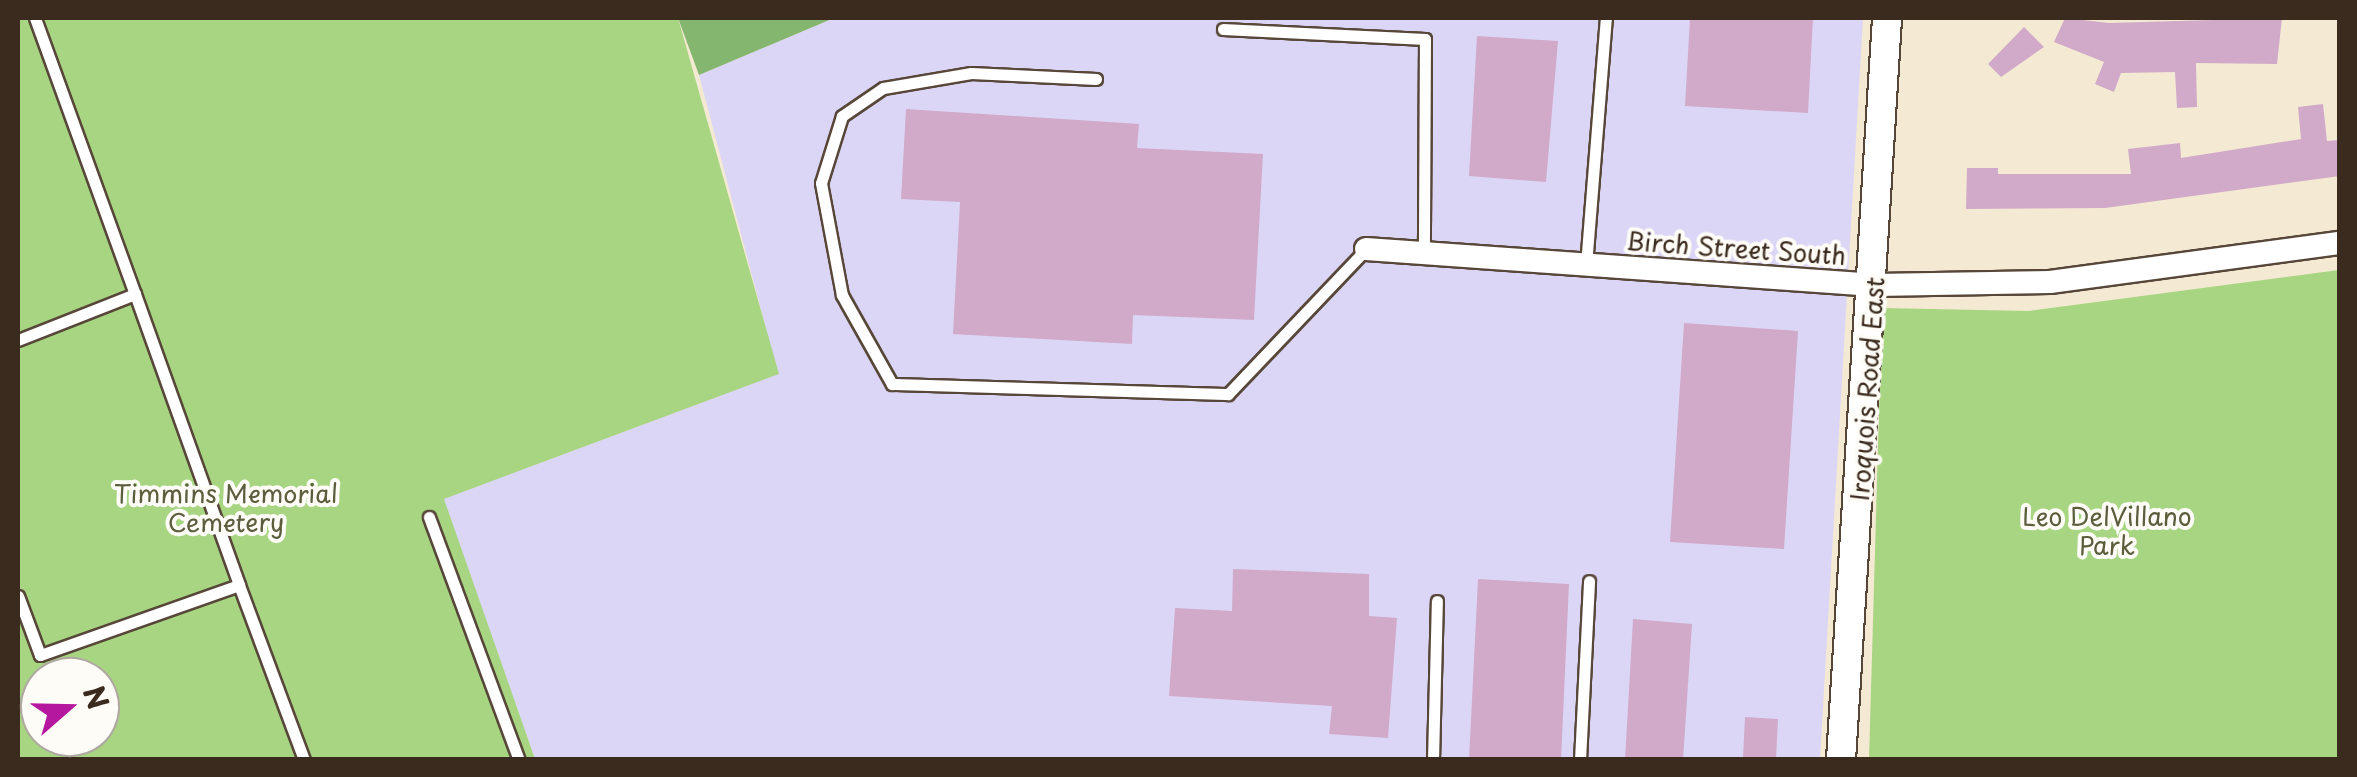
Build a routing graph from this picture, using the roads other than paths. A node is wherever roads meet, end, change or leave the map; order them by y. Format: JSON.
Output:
{"nodes":[{"id":1,"x":35,"y":18,"type":"edge"},
{"id":2,"x":1606,"y":18,"type":"edge"},
{"id":3,"x":1887,"y":18,"type":"edge"},
{"id":4,"x":1223,"y":29,"type":"dead end"},
{"id":5,"x":1096,"y":79,"type":"dead end"},
{"id":6,"x":2340,"y":243,"type":"edge"},
{"id":7,"x":1366,"y":249,"type":"joint"},
{"id":8,"x":1424,"y":253,"type":"junction"},
{"id":9,"x":1586,"y":265,"type":"junction"},
{"id":10,"x":1875,"y":285,"type":"junction"},
{"id":11,"x":135,"y":294,"type":"junction"},
{"id":12,"x":18,"y":340,"type":"edge"},
{"id":13,"x":429,"y":517,"type":"dead end"},
{"id":14,"x":1589,"y":581,"type":"dead end"},
{"id":15,"x":239,"y":585,"type":"junction"},
{"id":16,"x":18,"y":596,"type":"edge"},
{"id":17,"x":1437,"y":601,"type":"dead end"},
{"id":18,"x":304,"y":760,"type":"edge"},
{"id":19,"x":519,"y":760,"type":"edge"},
{"id":20,"x":1433,"y":760,"type":"edge"},
{"id":21,"x":1580,"y":760,"type":"edge"},
{"id":22,"x":1841,"y":760,"type":"edge"}],
"edges":[{"from":1,"to":11,"type":"lane"},
{"from":2,"to":9,"type":"lane"},
{"from":3,"to":10,"type":"street","name":"Iroquois Road East"},
{"from":4,"to":8,"type":"lane"},
{"from":5,"to":7,"type":"lane"},
{"from":6,"to":10,"type":"street","name":"Birch Street South"},
{"from":7,"to":8,"type":"street","name":"Birch Street South"},
{"from":8,"to":9,"type":"street","name":"Birch Street South"},
{"from":9,"to":10,"type":"street","name":"Birch Street South"},
{"from":10,"to":22,"type":"street","name":"Iroquois Road East"},
{"from":11,"to":12,"type":"lane"},
{"from":11,"to":15,"type":"lane"},
{"from":13,"to":19,"type":"lane"},
{"from":14,"to":21,"type":"lane"},
{"from":15,"to":16,"type":"lane"},
{"from":15,"to":18,"type":"lane"},
{"from":17,"to":20,"type":"lane"}]}
